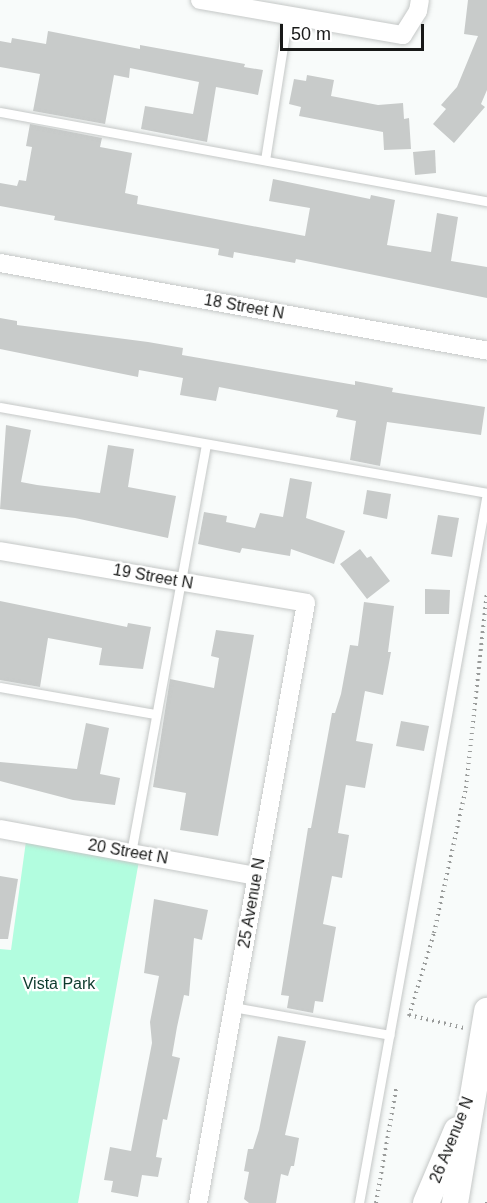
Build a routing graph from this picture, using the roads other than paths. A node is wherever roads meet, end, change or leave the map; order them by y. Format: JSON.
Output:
{"nodes":[{"id":1,"x":200,"y":0,"type":"edge"},
{"id":2,"x":420,"y":0,"type":"edge"},
{"id":3,"x":288,"y":15,"type":"junction"},
{"id":4,"x":0,"y":112,"type":"edge"},
{"id":5,"x":265,"y":160,"type":"junction"},
{"id":6,"x":487,"y":201,"type":"edge"},
{"id":7,"x":0,"y":263,"type":"edge"},
{"id":8,"x":487,"y":351,"type":"edge"},
{"id":9,"x":0,"y":407,"type":"edge"},
{"id":10,"x":206,"y":445,"type":"junction"},
{"id":11,"x":0,"y":551,"type":"edge"},
{"id":12,"x":182,"y":582,"type":"junction"},
{"id":13,"x":306,"y":603,"type":"joint"},
{"id":14,"x":0,"y":687,"type":"edge"},
{"id":15,"x":155,"y":714,"type":"junction"},
{"id":16,"x":0,"y":829,"type":"edge"},
{"id":17,"x":131,"y":853,"type":"junction"},
{"id":18,"x":257,"y":876,"type":"junction"},
{"id":19,"x":233,"y":1007,"type":"junction"},
{"id":20,"x":479,"y":1020,"type":"edge"},
{"id":21,"x":390,"y":1035,"type":"junction"},
{"id":22,"x":478,"y":1076,"type":"junction"},
{"id":23,"x":198,"y":1203,"type":"edge"},
{"id":24,"x":359,"y":1203,"type":"edge"},
{"id":25,"x":426,"y":1203,"type":"edge"},
{"id":26,"x":455,"y":1203,"type":"edge"}],
"edges":[{"from":1,"to":3,"type":"street"},
{"from":2,"to":3,"type":"street"},
{"from":3,"to":5,"type":"lane"},
{"from":4,"to":5,"type":"lane"},
{"from":5,"to":6,"type":"lane"},
{"from":7,"to":8,"type":"street","name":"18 Street N"},
{"from":9,"to":10,"type":"lane"},
{"from":10,"to":12,"type":"lane"},
{"from":10,"to":21,"type":"lane"},
{"from":11,"to":12,"type":"street","name":"19 Street N"},
{"from":12,"to":13,"type":"street","name":"19 Street N"},
{"from":12,"to":15,"type":"lane"},
{"from":13,"to":18,"type":"street","name":"25 Avenue N"},
{"from":14,"to":15,"type":"lane"},
{"from":15,"to":17,"type":"lane"},
{"from":16,"to":17,"type":"street","name":"20 Street N"},
{"from":17,"to":18,"type":"street","name":"20 Street N"},
{"from":18,"to":19,"type":"street","name":"25 Avenue N"},
{"from":19,"to":21,"type":"lane"},
{"from":19,"to":23,"type":"street","name":"25 Avenue N"},
{"from":20,"to":22,"type":"main road","name":"26 Avenue N"},
{"from":21,"to":24,"type":"lane"},
{"from":22,"to":25,"type":"main road","name":"26 Avenue N"},
{"from":22,"to":26,"type":"main road","name":"26 Avenue N"}]}
